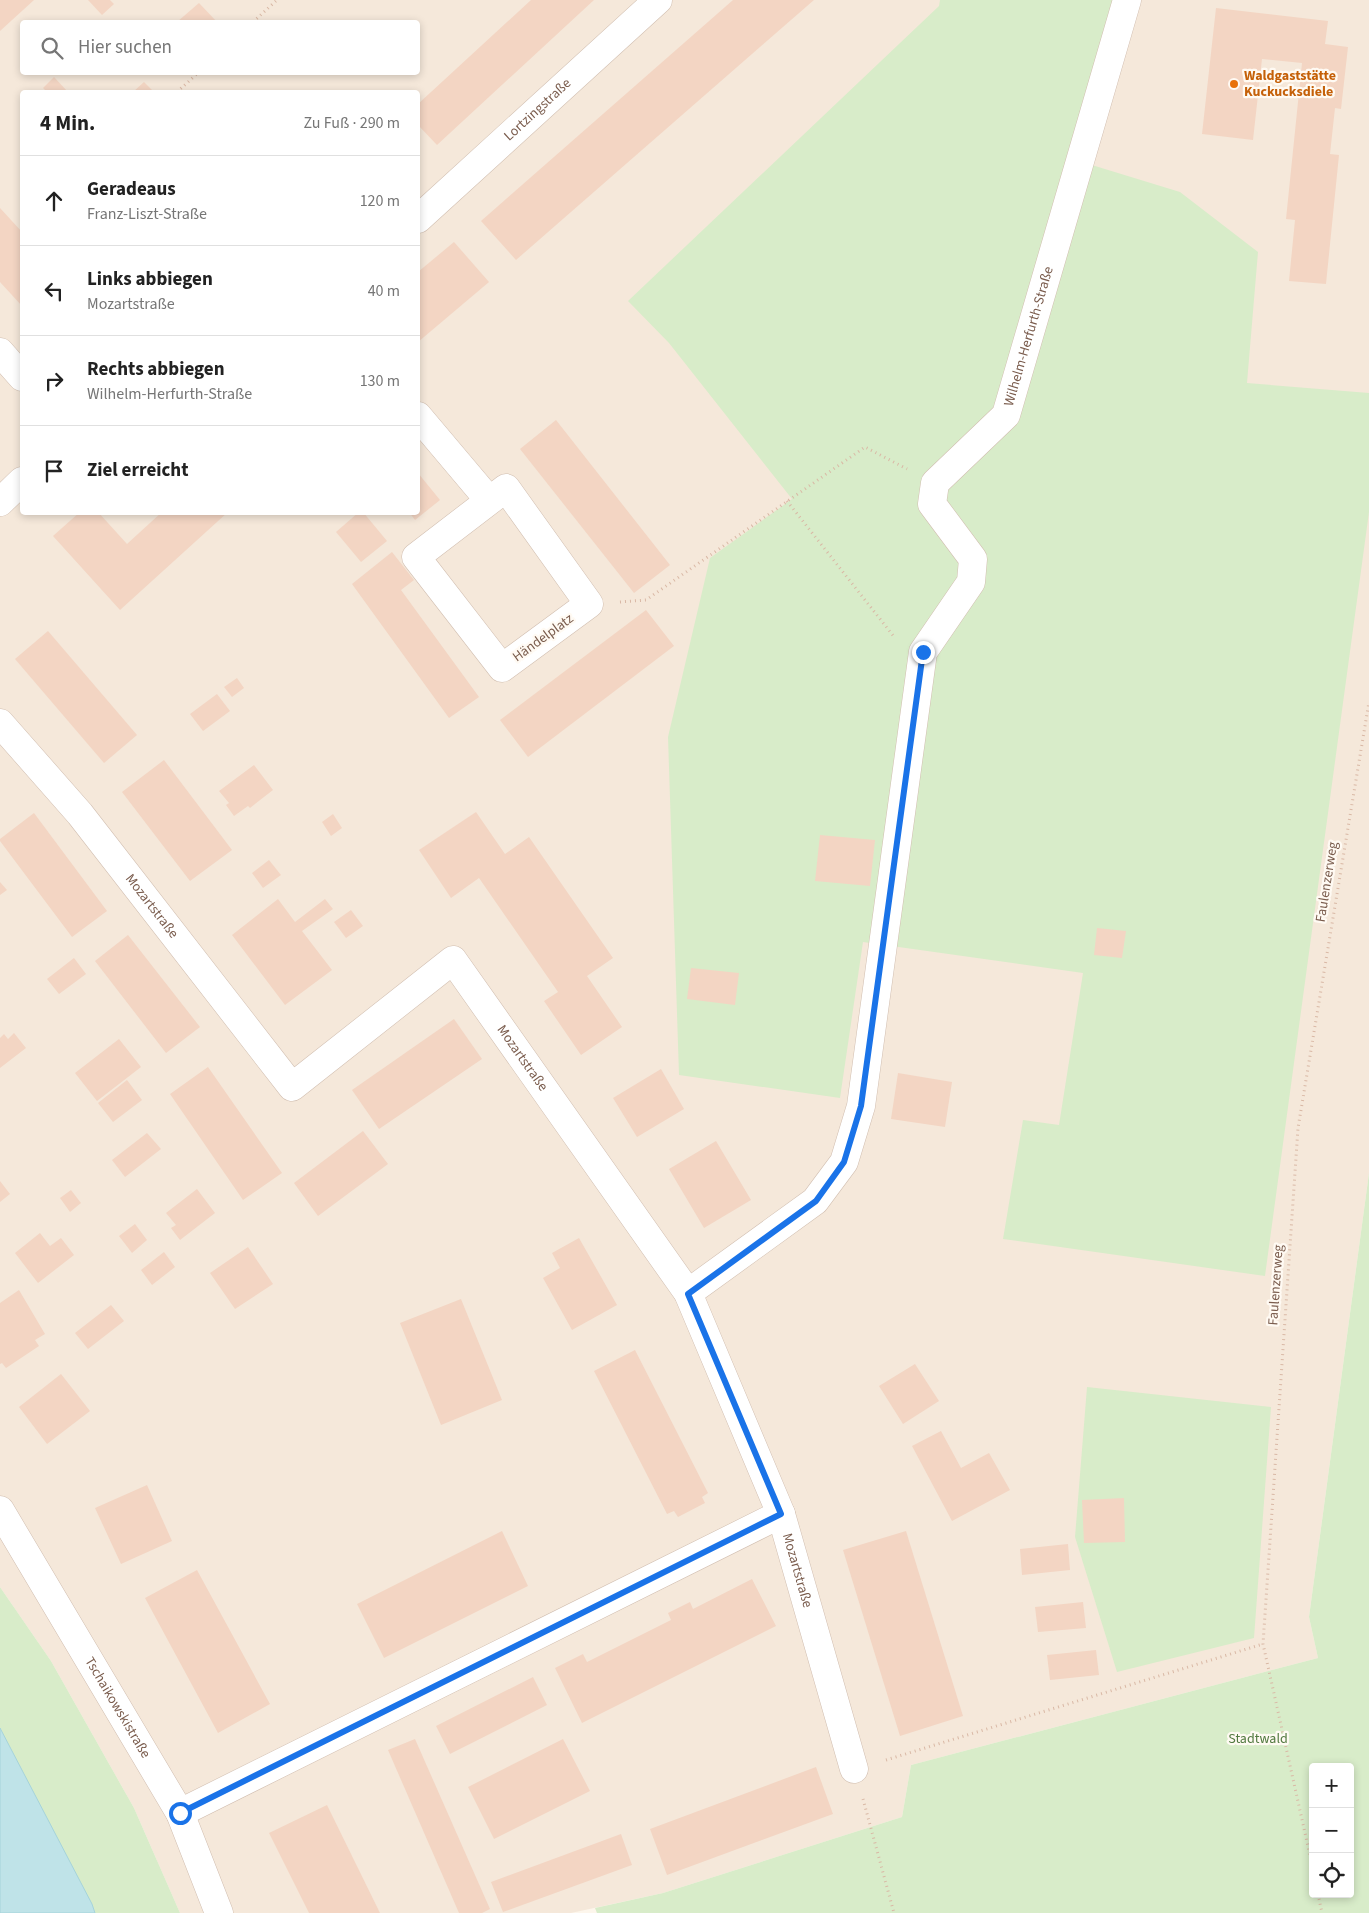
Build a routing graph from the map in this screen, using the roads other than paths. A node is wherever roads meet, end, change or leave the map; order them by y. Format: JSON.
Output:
{"nodes":[{"id":1,"x":658,"y":0,"type":"edge"},
{"id":2,"x":1127,"y":0,"type":"edge"},
{"id":3,"x":420,"y":217,"type":"edge"},
{"id":4,"x":0,"y":352,"type":"edge"},
{"id":5,"x":20,"y":375,"type":"edge"},
{"id":6,"x":420,"y":418,"type":"edge"},
{"id":7,"x":20,"y":484,"type":"edge"},
{"id":8,"x":488,"y":499,"type":"junction"},
{"id":9,"x":0,"y":502,"type":"edge"},
{"id":10,"x":0,"y":723,"type":"edge"},
{"id":11,"x":688,"y":1294,"type":"junction"},
{"id":12,"x":0,"y":1510,"type":"edge"},
{"id":13,"x":781,"y":1514,"type":"junction"},
{"id":14,"x":854,"y":1769,"type":"road end"},
{"id":15,"x":180,"y":1813,"type":"junction"},
{"id":16,"x":219,"y":1913,"type":"edge"}],
"edges":[{"from":1,"to":3,"type":"street","name":"Lortzingstraße"},
{"from":2,"to":11,"type":"street","name":"Wilhelm-Herfurth-Straße"},
{"from":4,"to":5,"type":"street"},
{"from":6,"to":8,"type":"street"},
{"from":7,"to":9,"type":"street"},
{"from":8,"to":8,"type":"street","name":"Händelplatz"},
{"from":10,"to":11,"type":"street","name":"Mozartstraße"},
{"from":11,"to":13,"type":"street","name":"Mozartstraße"},
{"from":12,"to":15,"type":"street","name":"Tschaikowskistraße"},
{"from":13,"to":14,"type":"street","name":"Mozartstraße"},
{"from":13,"to":15,"type":"street"},
{"from":15,"to":16,"type":"street","name":"Tschaikowskistraße"}]}
